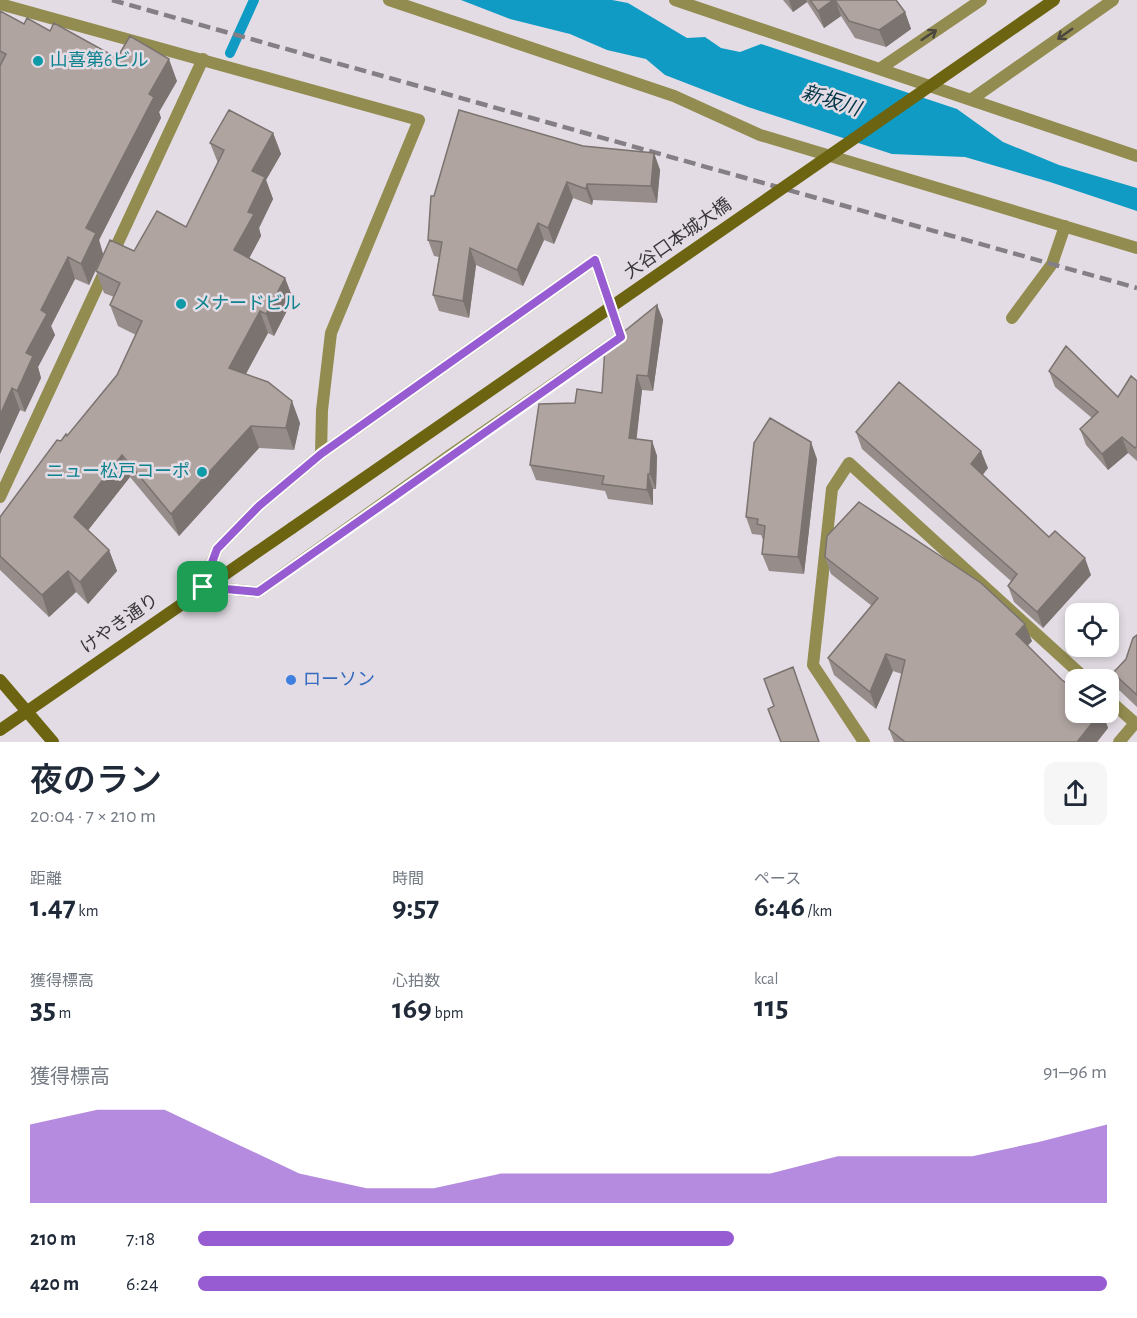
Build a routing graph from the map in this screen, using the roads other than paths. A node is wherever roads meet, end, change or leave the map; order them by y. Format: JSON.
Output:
{"nodes":[{"id":1,"x":389,"y":0,"type":"edge"},
{"id":2,"x":675,"y":0,"type":"edge"},
{"id":3,"x":981,"y":0,"type":"edge"},
{"id":4,"x":1054,"y":0,"type":"edge"},
{"id":5,"x":1113,"y":0,"type":"edge"},
{"id":6,"x":0,"y":4,"type":"edge"},
{"id":7,"x":203,"y":59,"type":"junction"},
{"id":8,"x":881,"y":68,"type":"junction"},
{"id":9,"x":972,"y":99,"type":"junction"},
{"id":10,"x":1137,"y":156,"type":"edge"},
{"id":11,"x":1065,"y":226,"type":"junction"},
{"id":12,"x":1137,"y":248,"type":"edge"},
{"id":13,"x":1012,"y":318,"type":"dead end"},
{"id":14,"x":321,"y":454,"type":"junction"},
{"id":15,"x":0,"y":497,"type":"edge"},
{"id":16,"x":292,"y":528,"type":"joint"},
{"id":17,"x":203,"y":587,"type":"junction"},
{"id":18,"x":1075,"y":669,"type":"edge"},
{"id":19,"x":0,"y":680,"type":"edge"},
{"id":20,"x":1119,"y":709,"type":"edge"},
{"id":21,"x":28,"y":712,"type":"junction"},
{"id":22,"x":0,"y":730,"type":"edge"},
{"id":23,"x":53,"y":742,"type":"edge"},
{"id":24,"x":864,"y":742,"type":"edge"},
{"id":25,"x":1119,"y":742,"type":"edge"}],
"edges":[{"from":1,"to":11,"type":"street"},
{"from":2,"to":8,"type":"street"},
{"from":8,"to":3,"type":"street","one_way":true},
{"from":4,"to":16,"type":"street","name":"大谷口本城大橋","bridge":true},
{"from":5,"to":9,"type":"street","one_way":true},
{"from":6,"to":7,"type":"street"},
{"from":7,"to":14,"type":"street"},
{"from":7,"to":15,"type":"street"},
{"from":8,"to":9,"type":"street"},
{"from":9,"to":10,"type":"street"},
{"from":11,"to":12,"type":"street"},
{"from":11,"to":13,"type":"street"},
{"from":14,"to":17,"type":"street"},
{"from":14,"to":17,"type":"street"},
{"from":16,"to":17,"type":"street","name":"けやき通り"},
{"from":17,"to":21,"type":"street","name":"けやき通り"},
{"from":18,"to":24,"type":"street"},
{"from":19,"to":21,"type":"street"},
{"from":20,"to":25,"type":"street"},
{"from":21,"to":22,"type":"street","name":"けやき通り"},
{"from":21,"to":23,"type":"street"}]}
